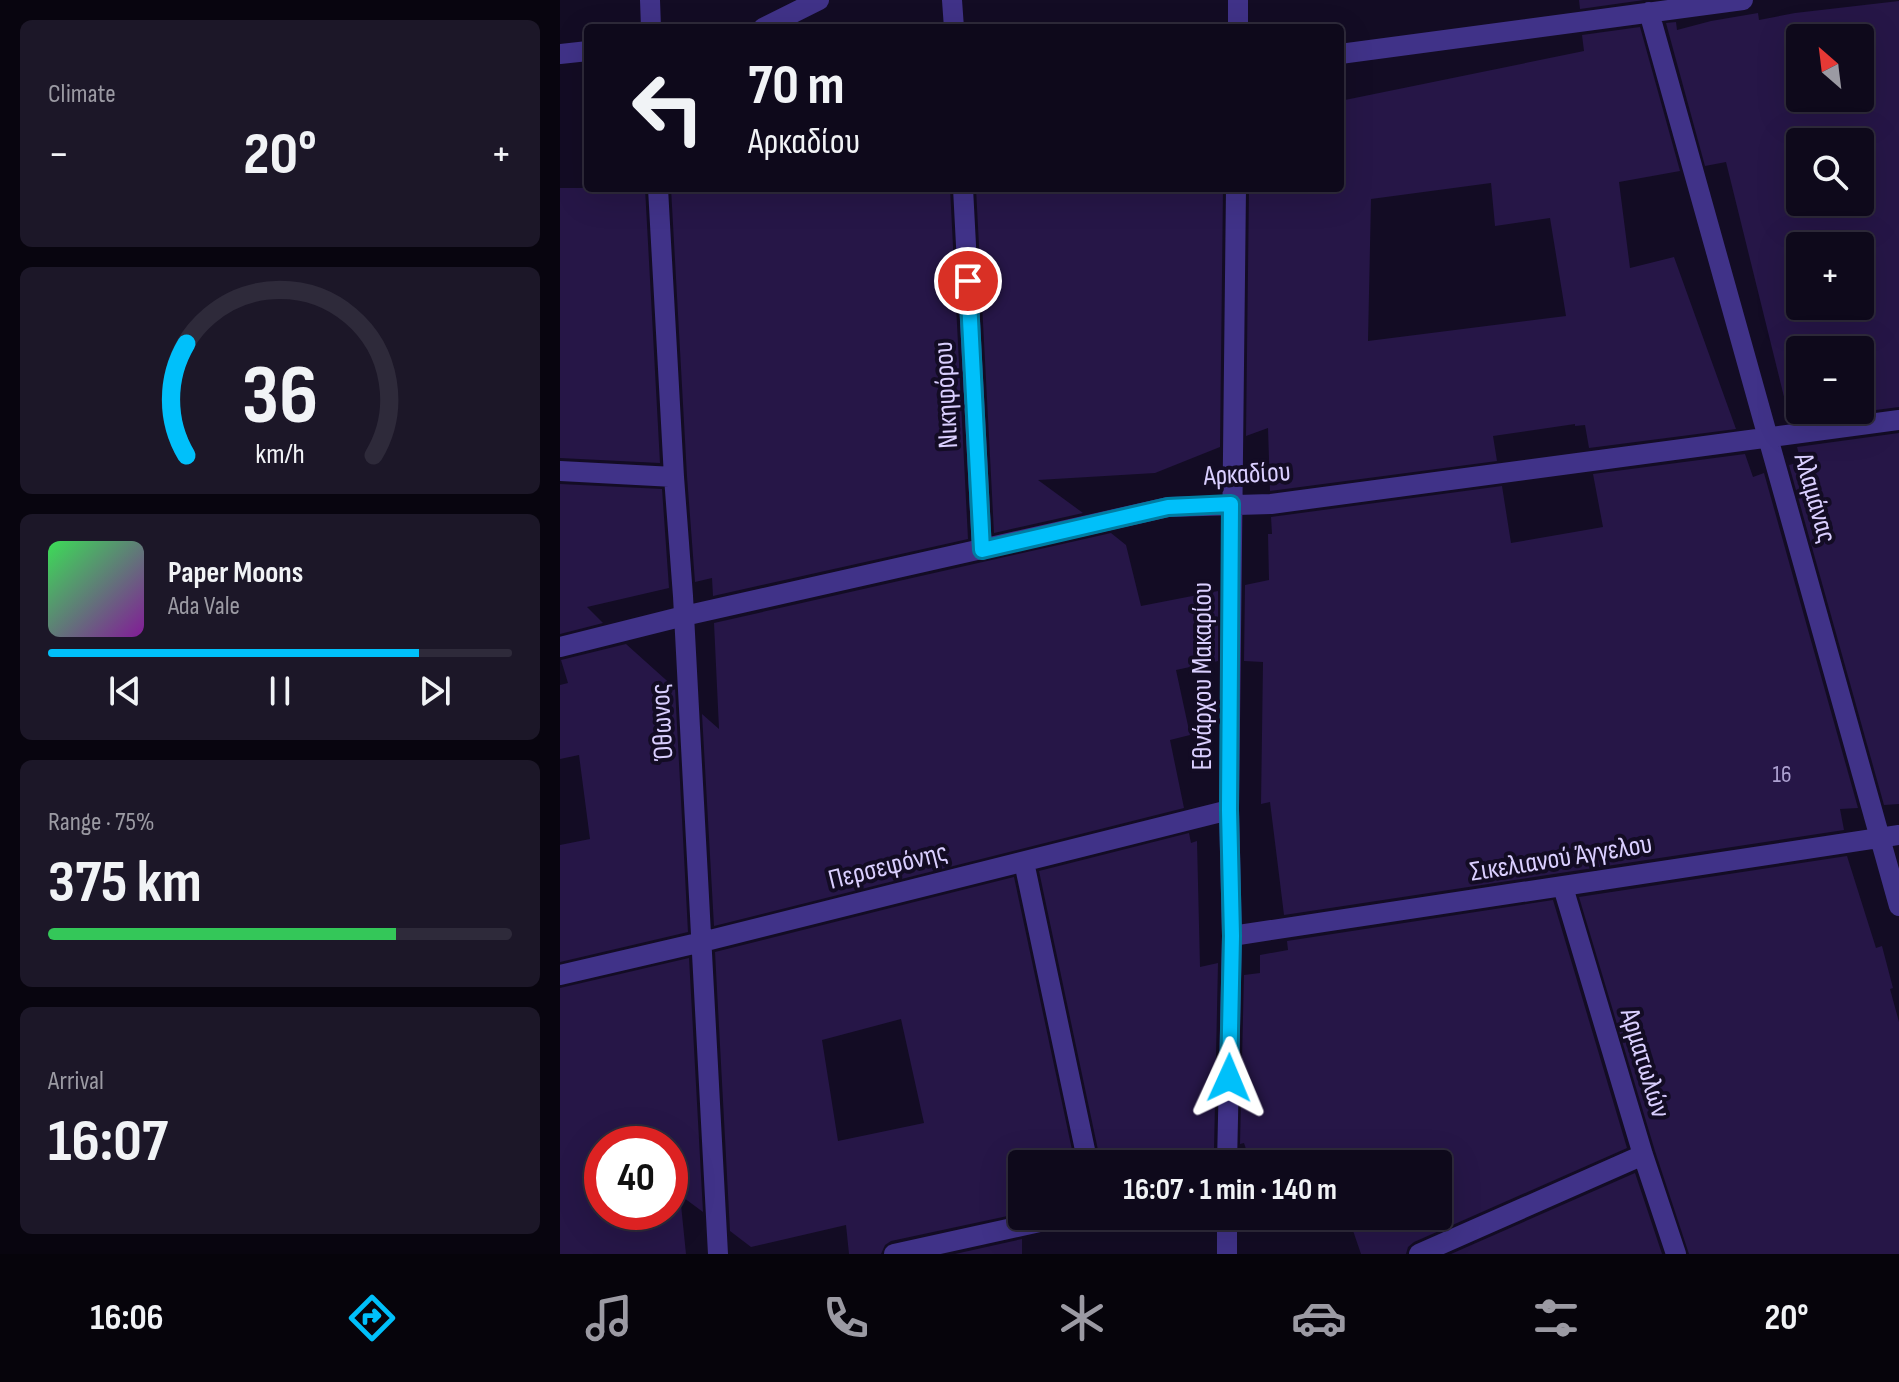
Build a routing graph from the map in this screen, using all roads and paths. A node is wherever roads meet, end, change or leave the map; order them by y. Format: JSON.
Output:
{"nodes":[{"id":1,"x":650,"y":0,"type":"edge"},
{"id":2,"x":819,"y":0,"type":"edge"},
{"id":3,"x":952,"y":0,"type":"edge"},
{"id":4,"x":1238,"y":0,"type":"edge"},
{"id":5,"x":1743,"y":0,"type":"edge"},
{"id":6,"x":1649,"y":12,"type":"junction"},
{"id":7,"x":651,"y":24,"type":"edge"},
{"id":8,"x":771,"y":24,"type":"edge"},
{"id":9,"x":954,"y":24,"type":"edge"},
{"id":10,"x":1238,"y":24,"type":"edge"},
{"id":11,"x":584,"y":51,"type":"edge"},
{"id":12,"x":1344,"y":53,"type":"edge"},
{"id":13,"x":560,"y":54,"type":"edge"},
{"id":14,"x":658,"y":192,"type":"edge"},
{"id":15,"x":963,"y":192,"type":"edge"},
{"id":16,"x":1236,"y":192,"type":"edge"},
{"id":17,"x":1899,"y":420,"type":"edge"},
{"id":18,"x":1769,"y":437,"type":"junction"},
{"id":19,"x":560,"y":471,"type":"edge"},
{"id":20,"x":674,"y":477,"type":"junction"},
{"id":21,"x":1231,"y":504,"type":"junction"},
{"id":22,"x":982,"y":550,"type":"junction"},
{"id":23,"x":684,"y":616,"type":"junction"},
{"id":24,"x":560,"y":647,"type":"edge"},
{"id":25,"x":1229,"y":810,"type":"junction"},
{"id":26,"x":1890,"y":836,"type":"edge"},
{"id":27,"x":1024,"y":862,"type":"junction"},
{"id":28,"x":1563,"y":887,"type":"junction"},
{"id":29,"x":1899,"y":906,"type":"edge"},
{"id":30,"x":1232,"y":936,"type":"junction"},
{"id":31,"x":702,"y":942,"type":"junction"},
{"id":32,"x":560,"y":975,"type":"edge"},
{"id":33,"x":1085,"y":1150,"type":"edge"},
{"id":34,"x":1227,"y":1150,"type":"edge"},
{"id":35,"x":1643,"y":1155,"type":"junction"},
{"id":36,"x":1008,"y":1229,"type":"edge"},
{"id":37,"x":1227,"y":1230,"type":"edge"},
{"id":38,"x":718,"y":1254,"type":"edge"},
{"id":39,"x":894,"y":1254,"type":"edge"},
{"id":40,"x":1227,"y":1254,"type":"edge"},
{"id":41,"x":1419,"y":1254,"type":"edge"},
{"id":42,"x":1676,"y":1254,"type":"edge"}],
"edges":[{"from":1,"to":7,"type":"street"},
{"from":2,"to":8,"type":"street"},
{"from":3,"to":9,"type":"street"},
{"from":4,"to":10,"type":"street"},
{"from":5,"to":6,"type":"street"},
{"from":6,"to":12,"type":"street"},
{"from":6,"to":18,"type":"street","name":"Αλαμάνας"},
{"from":11,"to":13,"type":"street"},
{"from":14,"to":20,"type":"street","name":"Όθωνος"},
{"from":15,"to":22,"type":"street","name":"Νικηφόρου"},
{"from":16,"to":21,"type":"street","name":"Εθνάρχου Μακαρίου"},
{"from":17,"to":18,"type":"street","name":"Αρκαδίου"},
{"from":18,"to":21,"type":"street","name":"Αρκαδίου"},
{"from":18,"to":26,"type":"street","name":"Αλαμάνας"},
{"from":19,"to":20,"type":"street"},
{"from":20,"to":23,"type":"street","name":"Όθωνος"},
{"from":21,"to":22,"type":"street","name":"Αρκαδίου"},
{"from":21,"to":25,"type":"street","name":"Εθνάρχου Μακαρίου"},
{"from":22,"to":23,"type":"street","name":"Αρκαδίου"},
{"from":23,"to":24,"type":"street","name":"Αρκαδίου"},
{"from":23,"to":31,"type":"street","name":"Όθωνος"},
{"from":25,"to":27,"type":"street","name":"Περσεφόνης"},
{"from":25,"to":30,"type":"street","name":"Εθνάρχου Μακαρίου"},
{"from":26,"to":28,"type":"street","name":"Σικελιανού Άγγελου"},
{"from":26,"to":29,"type":"street","name":"Αλαμάνας"},
{"from":27,"to":31,"type":"street","name":"Περσεφόνης"},
{"from":27,"to":33,"type":"street"},
{"from":28,"to":30,"type":"street","name":"Σικελιανού Άγγελου"},
{"from":28,"to":35,"type":"street","name":"Αρματωλών"},
{"from":30,"to":34,"type":"street","name":"Εθνάρχου Μακαρίου"},
{"from":31,"to":32,"type":"street","name":"Περσεφόνης"},
{"from":31,"to":38,"type":"street","name":"Όθωνος"},
{"from":35,"to":41,"type":"street"},
{"from":35,"to":42,"type":"street","name":"Αρματωλών"},
{"from":36,"to":39,"type":"street"},
{"from":37,"to":40,"type":"street"}]}
